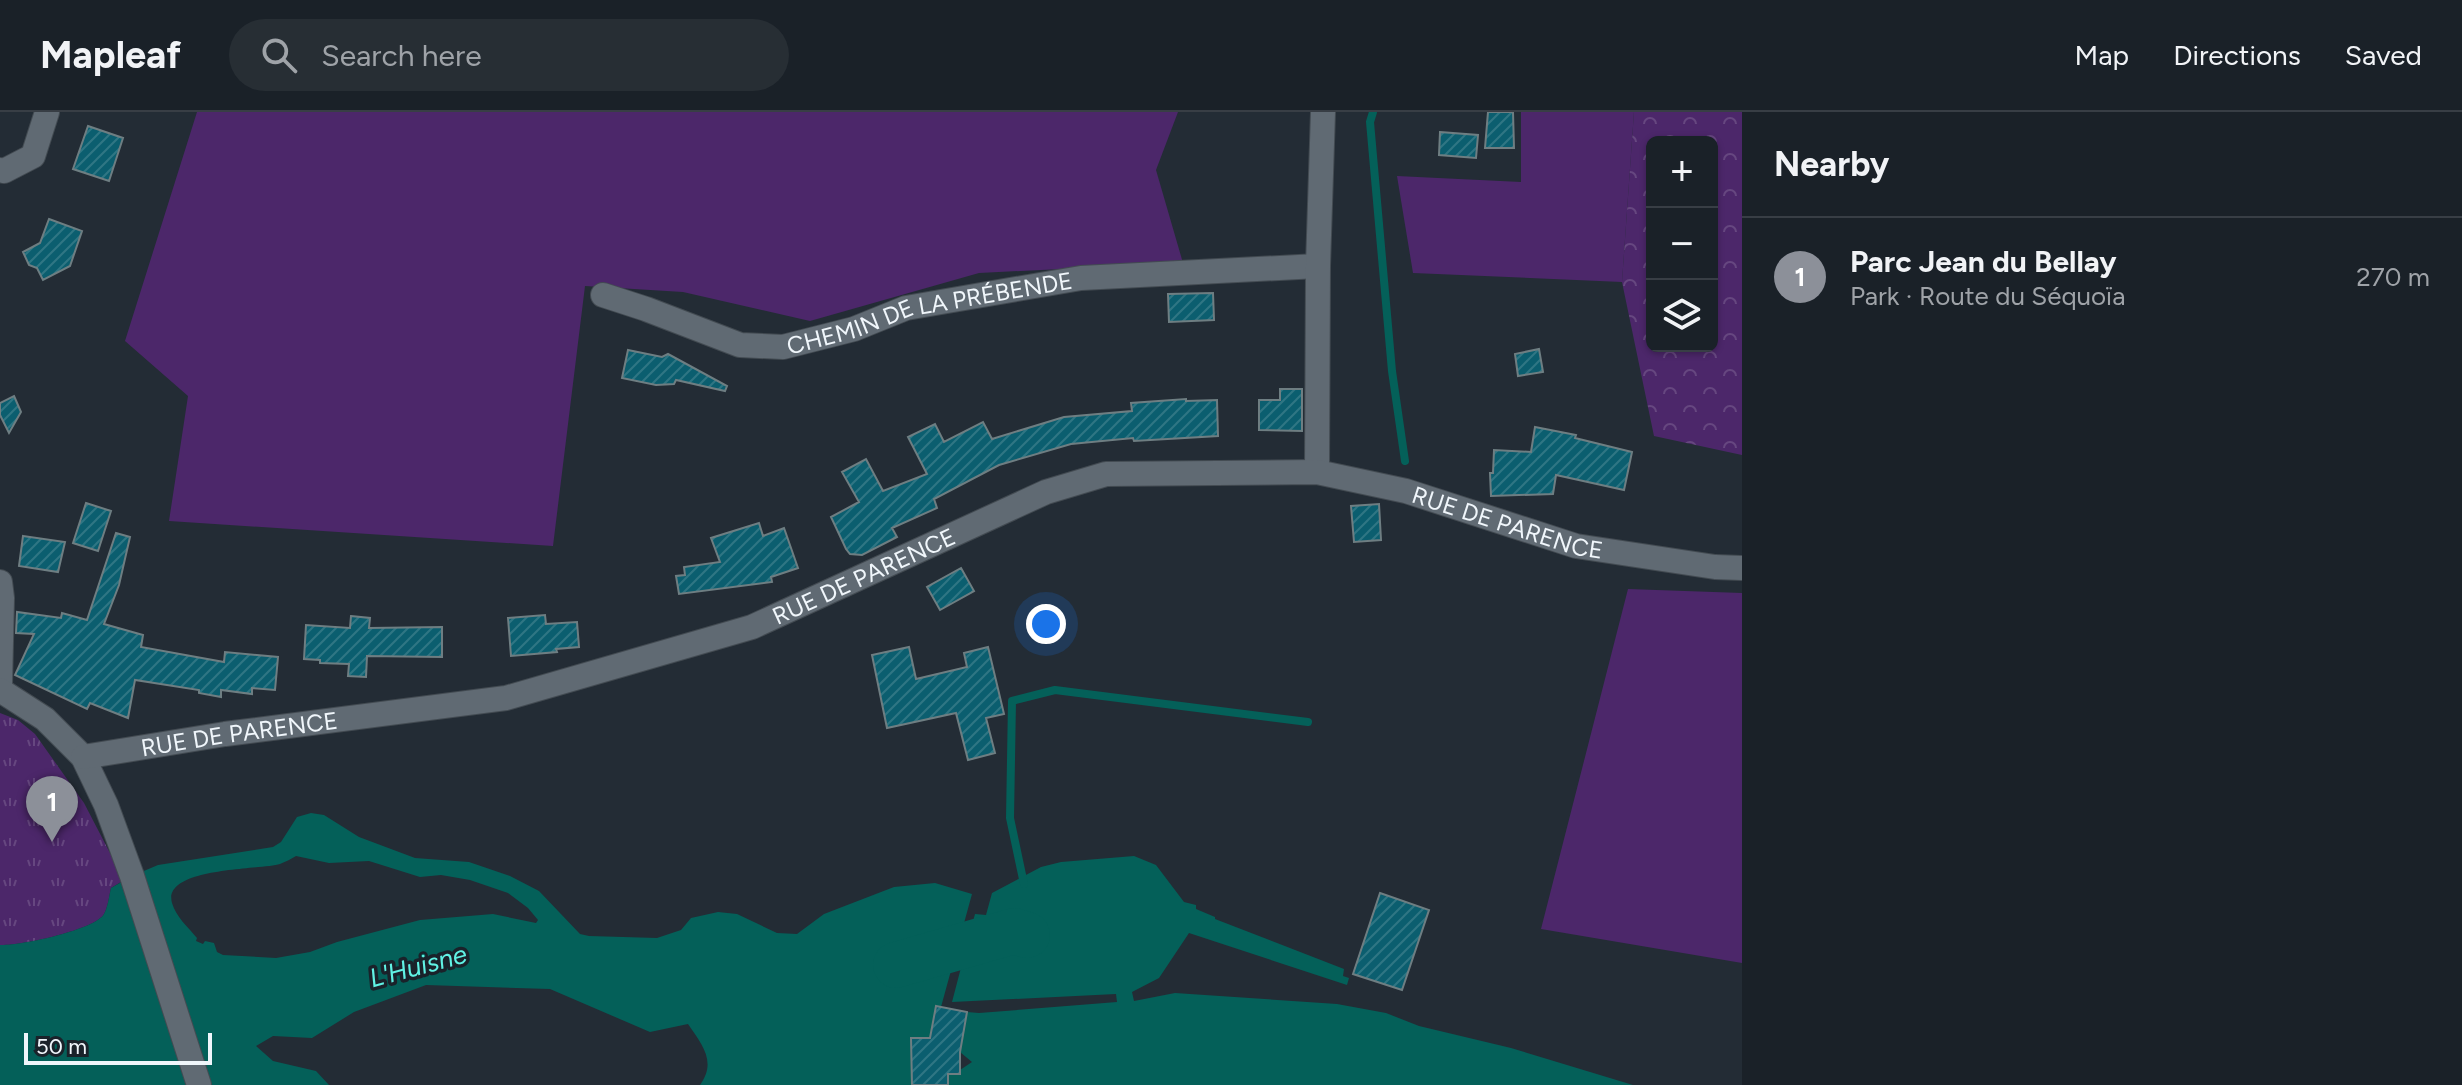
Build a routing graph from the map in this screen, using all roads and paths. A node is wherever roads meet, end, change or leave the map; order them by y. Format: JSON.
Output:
{"nodes":[{"id":1,"x":47,"y":112,"type":"edge"},
{"id":2,"x":1323,"y":112,"type":"edge"},
{"id":3,"x":0,"y":170,"type":"edge"},
{"id":4,"x":1318,"y":266,"type":"junction"},
{"id":5,"x":603,"y":295,"type":"dead end"},
{"id":6,"x":1317,"y":472,"type":"junction"},
{"id":7,"x":1742,"y":568,"type":"edge"},
{"id":8,"x":0,"y":582,"type":"edge"},
{"id":9,"x":0,"y":687,"type":"edge"},
{"id":10,"x":83,"y":757,"type":"junction"},
{"id":11,"x":199,"y":1085,"type":"edge"}],
"edges":[{"from":1,"to":3,"type":"street"},
{"from":2,"to":4,"type":"street"},
{"from":4,"to":5,"type":"street","name":"CHEMIN DE LA PRÉBENDE"},
{"from":4,"to":6,"type":"street"},
{"from":6,"to":7,"type":"street","name":"RUE DE PARENCE"},
{"from":6,"to":10,"type":"street","name":"RUE DE PARENCE"},
{"from":8,"to":9,"type":"street"},
{"from":9,"to":10,"type":"street"},
{"from":10,"to":11,"type":"street"}]}
